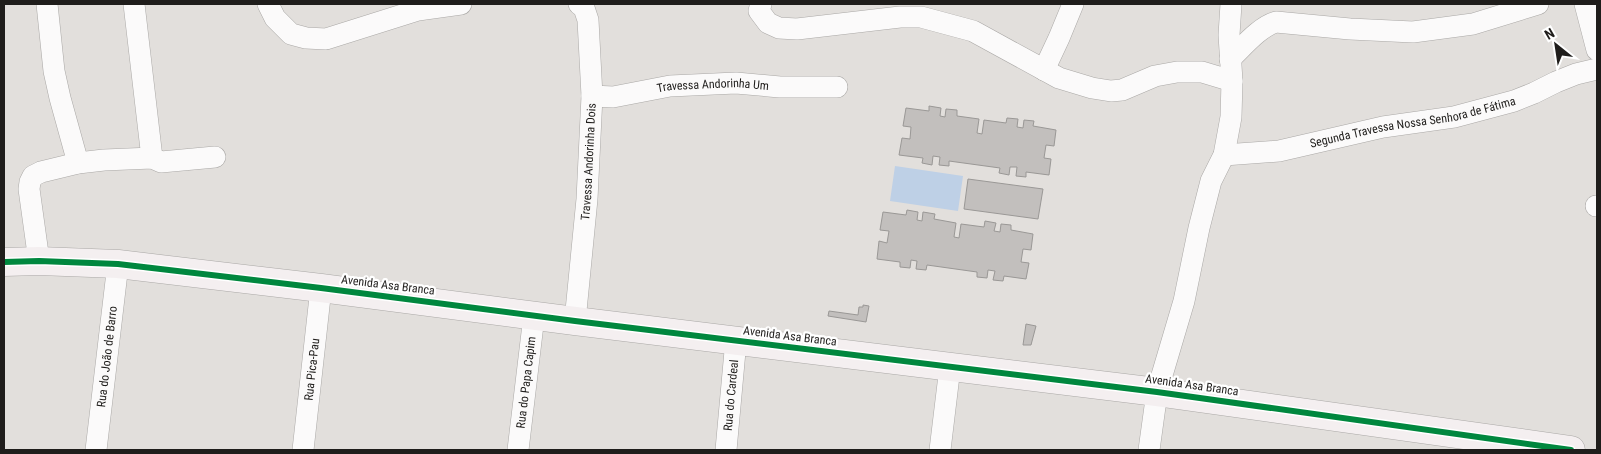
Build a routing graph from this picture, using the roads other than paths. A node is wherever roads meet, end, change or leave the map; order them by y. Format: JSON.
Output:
{"nodes":[{"id":1,"x":47,"y":4,"type":"edge"},
{"id":2,"x":134,"y":4,"type":"edge"},
{"id":3,"x":268,"y":4,"type":"edge"},
{"id":4,"x":602,"y":4,"type":"edge"},
{"id":5,"x":761,"y":4,"type":"edge"},
{"id":6,"x":1073,"y":4,"type":"edge"},
{"id":7,"x":1231,"y":4,"type":"edge"},
{"id":8,"x":1538,"y":4,"type":"edge"},
{"id":9,"x":1585,"y":4,"type":"edge"},
{"id":10,"x":450,"y":5,"type":"edge"},
{"id":11,"x":583,"y":12,"type":"edge"},
{"id":12,"x":1597,"y":50,"type":"edge"},
{"id":13,"x":1230,"y":59,"type":"junction"},
{"id":14,"x":1597,"y":69,"type":"edge"},
{"id":15,"x":1044,"y":70,"type":"junction"},
{"id":16,"x":1232,"y":81,"type":"junction"},
{"id":17,"x":836,"y":87,"type":"dead end"},
{"id":18,"x":592,"y":96,"type":"junction"},
{"id":19,"x":1224,"y":155,"type":"junction"},
{"id":20,"x":215,"y":157,"type":"dead end"},
{"id":21,"x":152,"y":158,"type":"junction"},
{"id":22,"x":78,"y":163,"type":"junction"},
{"id":23,"x":39,"y":261,"type":"junction"},
{"id":24,"x":4,"y":262,"type":"edge"},
{"id":25,"x":118,"y":264,"type":"junction"},
{"id":26,"x":320,"y":288,"type":"junction"},
{"id":27,"x":534,"y":316,"type":"junction"},
{"id":28,"x":575,"y":321,"type":"junction"},
{"id":29,"x":736,"y":340,"type":"junction"},
{"id":30,"x":950,"y":367,"type":"junction"},
{"id":31,"x":1157,"y":392,"type":"junction"},
{"id":32,"x":96,"y":450,"type":"edge"},
{"id":33,"x":303,"y":450,"type":"edge"},
{"id":34,"x":518,"y":450,"type":"edge"},
{"id":35,"x":726,"y":450,"type":"edge"},
{"id":36,"x":940,"y":450,"type":"edge"},
{"id":37,"x":1149,"y":450,"type":"edge"},
{"id":38,"x":1571,"y":450,"type":"edge"}],
"edges":[{"from":1,"to":22,"type":"street"},
{"from":2,"to":21,"type":"street"},
{"from":3,"to":10,"type":"street"},
{"from":4,"to":11,"type":"street"},
{"from":5,"to":15,"type":"street"},
{"from":6,"to":15,"type":"street"},
{"from":7,"to":13,"type":"street"},
{"from":8,"to":13,"type":"street"},
{"from":9,"to":12,"type":"street"},
{"from":11,"to":18,"type":"street","name":"Travessa Andorinha Dois"},
{"from":13,"to":16,"type":"street"},
{"from":14,"to":19,"type":"street","name":"Segunda Travessa Nossa Senhora de Fátima"},
{"from":15,"to":16,"type":"street"},
{"from":16,"to":19,"type":"street"},
{"from":17,"to":18,"type":"street","name":"Travessa Andorinha Um"},
{"from":18,"to":28,"type":"street","name":"Travessa Andorinha Dois"},
{"from":19,"to":31,"type":"street"},
{"from":20,"to":21,"type":"street"},
{"from":21,"to":22,"type":"street"},
{"from":22,"to":23,"type":"street"},
{"from":23,"to":24,"type":"street","name":"Avenida Asa Branca"},
{"from":23,"to":25,"type":"street","name":"Avenida Asa Branca"},
{"from":25,"to":26,"type":"street","name":"Avenida Asa Branca"},
{"from":25,"to":32,"type":"street","name":"Rua do João de Barro"},
{"from":26,"to":27,"type":"street","name":"Avenida Asa Branca"},
{"from":26,"to":33,"type":"street","name":"Rua Pica-Pau"},
{"from":27,"to":28,"type":"street","name":"Avenida Asa Branca"},
{"from":27,"to":34,"type":"street","name":"Rua do Papa Capim"},
{"from":28,"to":29,"type":"street","name":"Avenida Asa Branca"},
{"from":29,"to":30,"type":"street","name":"Avenida Asa Branca"},
{"from":29,"to":35,"type":"street","name":"Rua do Cardeal"},
{"from":30,"to":31,"type":"street","name":"Avenida Asa Branca"},
{"from":30,"to":36,"type":"street"},
{"from":31,"to":37,"type":"street"},
{"from":31,"to":38,"type":"street","name":"Avenida Asa Branca"}]}
